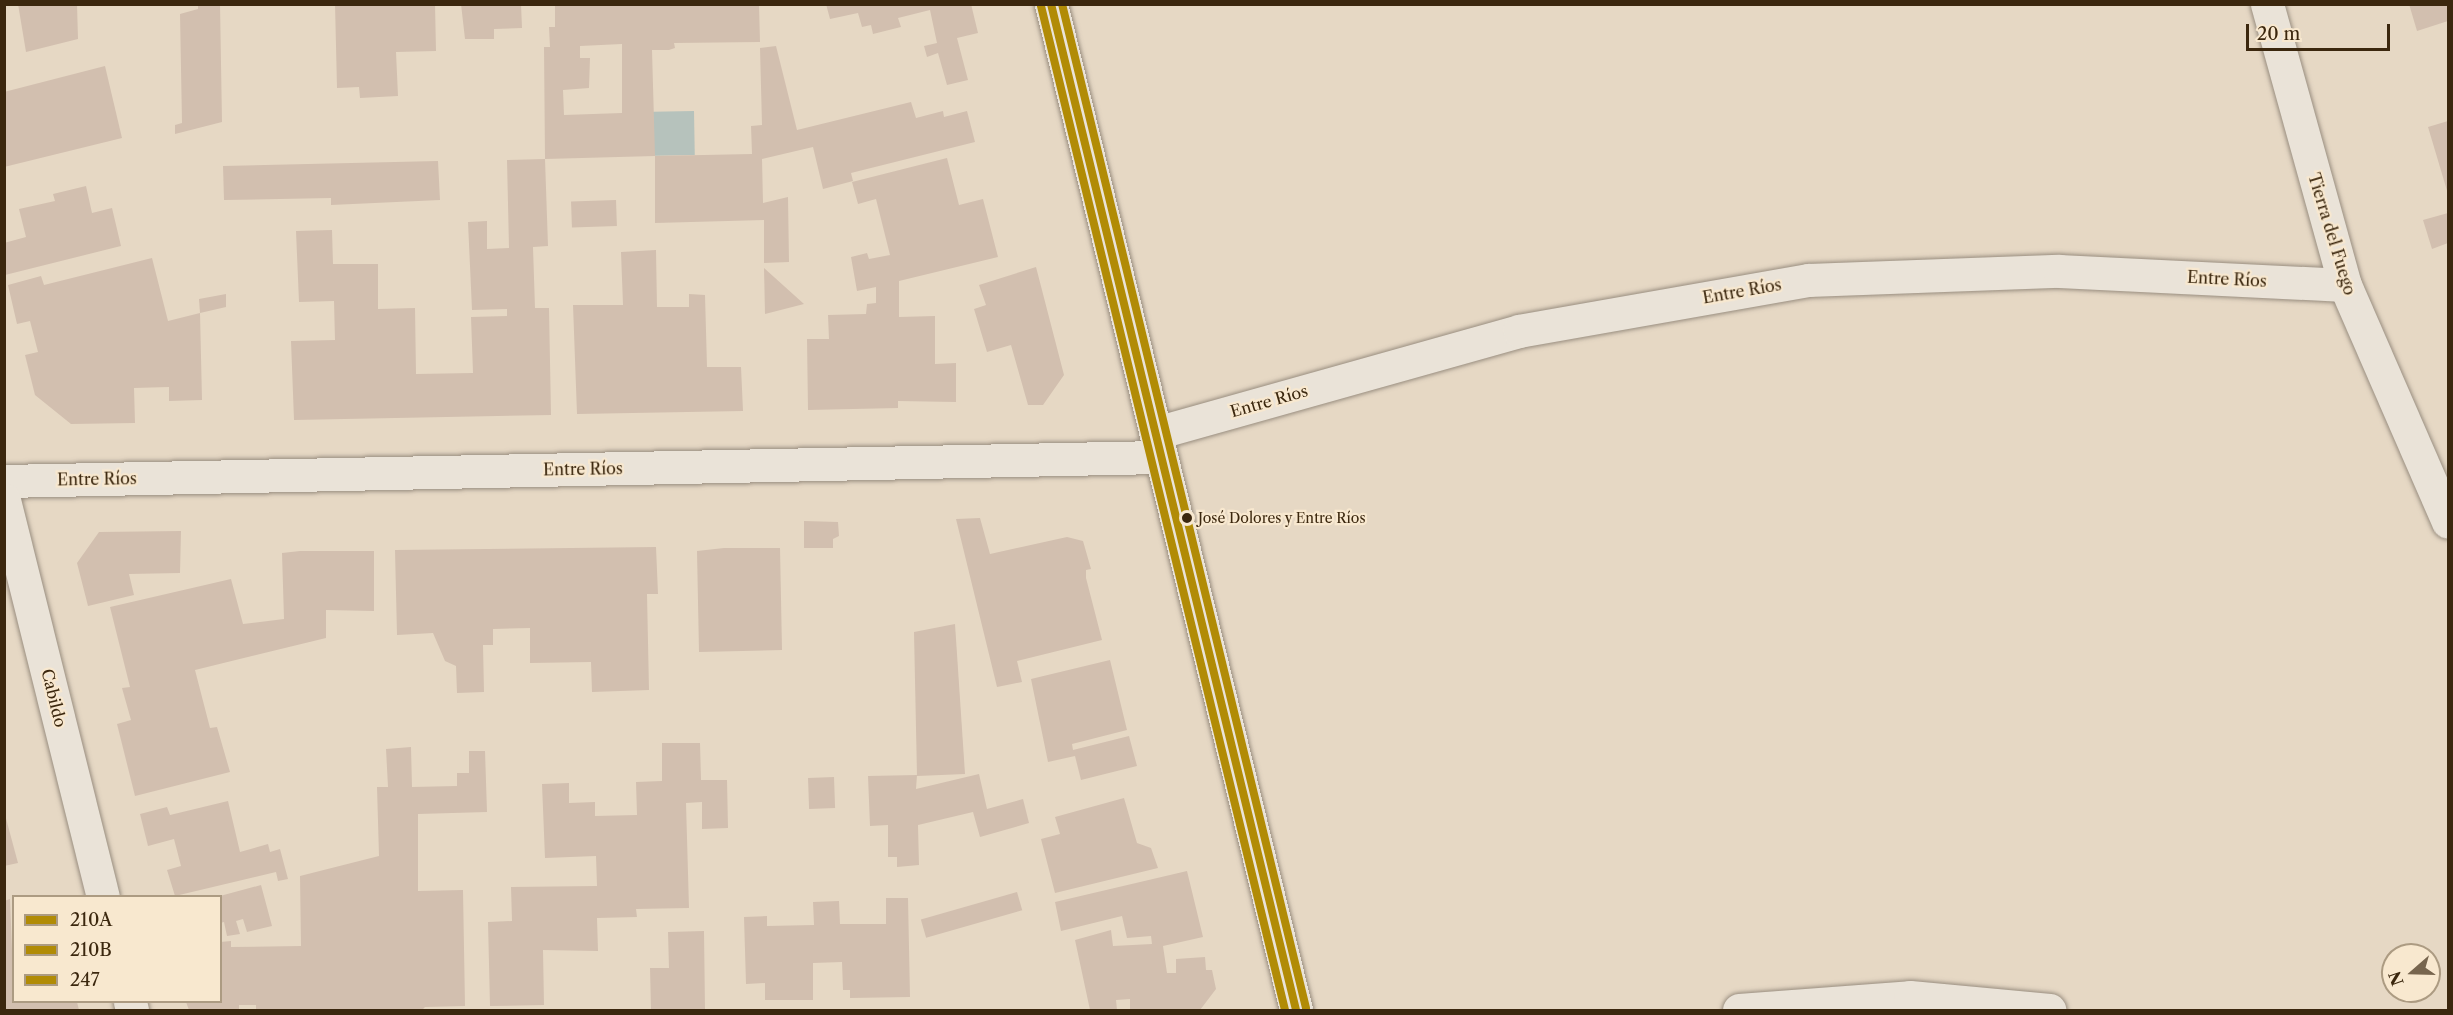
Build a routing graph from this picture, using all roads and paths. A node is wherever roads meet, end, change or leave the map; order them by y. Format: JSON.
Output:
{"nodes":[{"id":1,"x":1051,"y":4,"type":"edge"},
{"id":2,"x":2267,"y":4,"type":"edge"},
{"id":3,"x":2345,"y":285,"type":"junction"},
{"id":4,"x":1158,"y":445,"type":"junction"},
{"id":5,"x":4,"y":481,"type":"edge"},
{"id":6,"x":4,"y":500,"type":"edge"},
{"id":7,"x":2448,"y":522,"type":"edge"},
{"id":8,"x":103,"y":895,"type":"edge"},
{"id":9,"x":1296,"y":1011,"type":"edge"},
{"id":10,"x":1739,"y":1011,"type":"edge"},
{"id":11,"x":2049,"y":1011,"type":"edge"}],
"edges":[{"from":1,"to":4,"type":"street"},
{"from":2,"to":3,"type":"street","name":"Tierra del Fuego"},
{"from":3,"to":4,"type":"street","name":"Entre Ríos"},
{"from":3,"to":7,"type":"street","name":"Tierra del Fuego"},
{"from":4,"to":5,"type":"street","name":"Entre Ríos"},
{"from":4,"to":9,"type":"street"},
{"from":6,"to":8,"type":"street","name":"Cabildo"},
{"from":10,"to":11,"type":"street"}]}
